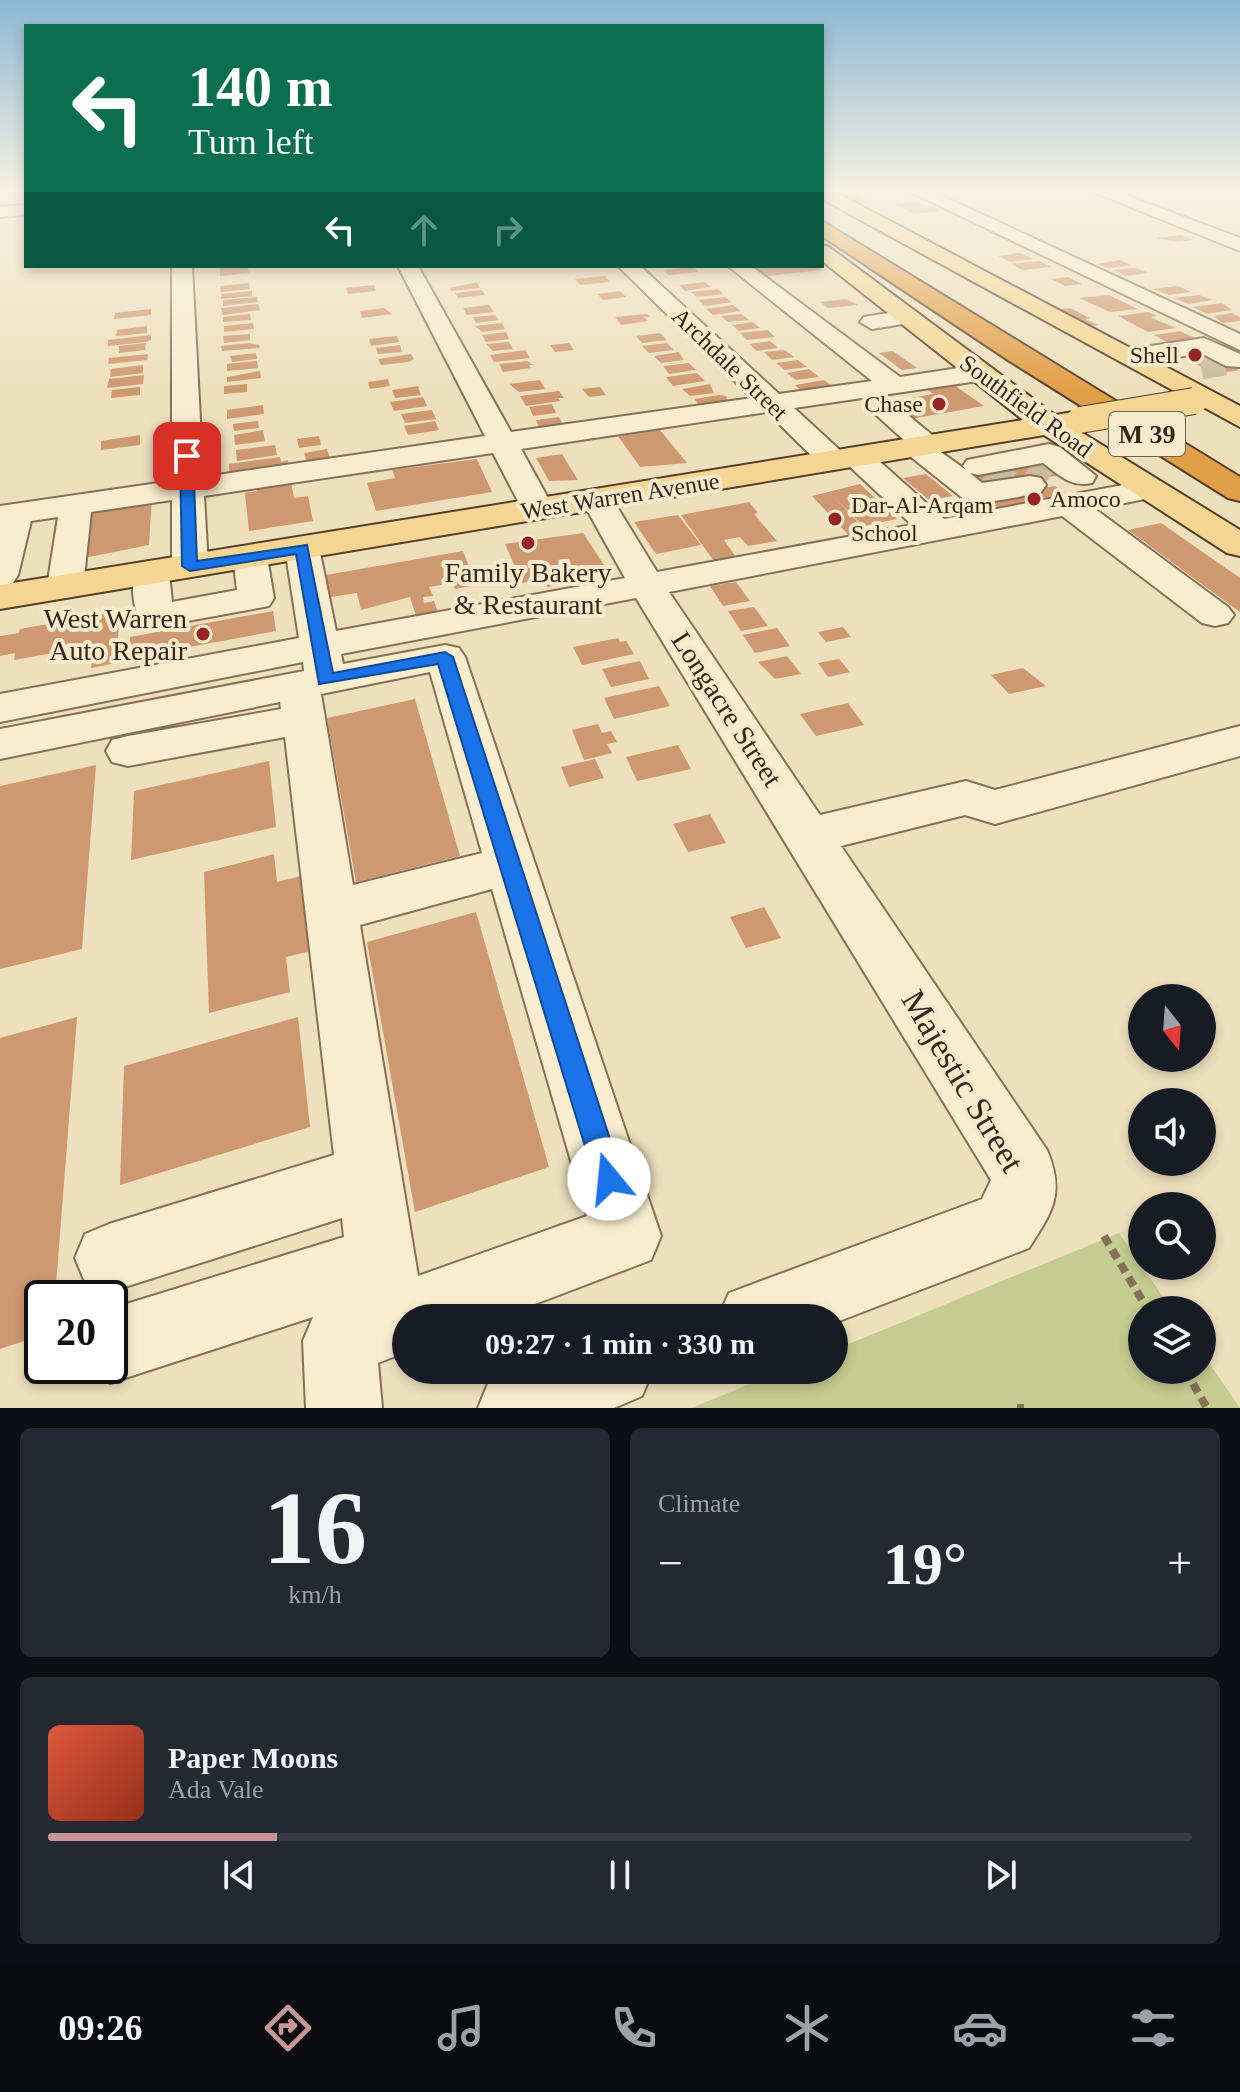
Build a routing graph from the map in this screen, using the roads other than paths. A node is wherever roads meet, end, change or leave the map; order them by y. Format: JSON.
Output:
{"nodes":[{"id":1,"x":832,"y":259,"type":"edge"},
{"id":2,"x":871,"y":259,"type":"edge"},
{"id":3,"x":904,"y":259,"type":"edge"},
{"id":4,"x":955,"y":259,"type":"edge"},
{"id":5,"x":1025,"y":259,"type":"edge"},
{"id":6,"x":182,"y":268,"type":"edge"},
{"id":7,"x":409,"y":268,"type":"edge"},
{"id":8,"x":630,"y":268,"type":"edge"},
{"id":9,"x":741,"y":268,"type":"edge"},
{"id":10,"x":907,"y":317,"type":"junction"},
{"id":11,"x":872,"y":322,"type":"dead end"},
{"id":12,"x":837,"y":327,"type":"dead end"},
{"id":13,"x":1201,"y":371,"type":"edge"},
{"id":14,"x":986,"y":380,"type":"junction"},
{"id":15,"x":906,"y":390,"type":"junction"},
{"id":16,"x":1240,"y":393,"type":"tunnel mouth"},
{"id":17,"x":771,"y":402,"type":"junction"},
{"id":18,"x":1063,"y":415,"type":"junction"},
{"id":19,"x":1240,"y":418,"type":"edge"},
{"id":20,"x":502,"y":441,"type":"junction"},
{"id":21,"x":922,"y":446,"type":"junction"},
{"id":22,"x":845,"y":459,"type":"junction"},
{"id":23,"x":1240,"y":461,"type":"edge"},
{"id":24,"x":1042,"y":473,"type":"junction"},
{"id":25,"x":187,"y":488,"type":"junction"},
{"id":26,"x":1149,"y":489,"type":"junction"},
{"id":27,"x":1240,"y":491,"type":"edge"},
{"id":28,"x":597,"y":499,"type":"junction"},
{"id":29,"x":76,"y":505,"type":"junction"},
{"id":30,"x":538,"y":509,"type":"junction"},
{"id":31,"x":9,"y":515,"type":"edge"},
{"id":32,"x":937,"y":530,"type":"junction"},
{"id":33,"x":1240,"y":545,"type":"edge"},
{"id":34,"x":302,"y":548,"type":"junction"},
{"id":35,"x":250,"y":557,"type":"junction"},
{"id":36,"x":190,"y":566,"type":"junction"},
{"id":37,"x":151,"y":573,"type":"junction"},
{"id":38,"x":0,"y":575,"type":"edge"},
{"id":39,"x":647,"y":586,"type":"junction"},
{"id":40,"x":65,"y":587,"type":"junction"},
{"id":41,"x":0,"y":597,"type":"edge"},
{"id":42,"x":1215,"y":615,"type":"dead end"},
{"id":43,"x":312,"y":682,"type":"junction"},
{"id":44,"x":0,"y":708,"type":"edge"},
{"id":45,"x":1240,"y":741,"type":"edge"},
{"id":46,"x":0,"y":744,"type":"edge"},
{"id":47,"x":128,"y":751,"type":"dead end"},
{"id":48,"x":810,"y":836,"type":"junction"},
{"id":49,"x":510,"y":865,"type":"junction"},
{"id":50,"x":331,"y":912,"type":"junction"},
{"id":51,"x":861,"y":916,"type":"joint"},
{"id":52,"x":369,"y":1177,"type":"junction"},
{"id":53,"x":109,"y":1258,"type":"dead end"},
{"id":54,"x":386,"y":1291,"type":"junction"},
{"id":55,"x":791,"y":1304,"type":"edge"},
{"id":56,"x":128,"y":1342,"type":"edge"},
{"id":57,"x":578,"y":1384,"type":"edge"},
{"id":58,"x":516,"y":1407,"type":"edge"},
{"id":59,"x":344,"y":1408,"type":"edge"}],
"edges":[{"from":1,"to":10,"type":"main road","name":"Southfield Road"},
{"from":2,"to":27,"type":"highway","number":"M 39"},
{"from":3,"to":23,"type":"highway","number":"M 39"},
{"from":4,"to":13,"type":"main road"},
{"from":5,"to":13,"type":"street"},
{"from":6,"to":25,"type":"street"},
{"from":7,"to":20,"type":"street"},
{"from":8,"to":17,"type":"street","name":"Archdale Street"},
{"from":9,"to":15,"type":"street"},
{"from":10,"to":11,"type":"street"},
{"from":10,"to":14,"type":"main road","name":"Southfield Road"},
{"from":12,"to":15,"type":"street"},
{"from":13,"to":16,"type":"main road","name":"West Warren Avenue"},
{"from":13,"to":18,"type":"main road","name":"West Warren Avenue","bridge":true},
{"from":13,"to":18,"type":"main road"},
{"from":13,"to":19,"type":"main road"},
{"from":13,"to":24,"type":"main road"},
{"from":14,"to":15,"type":"street"},
{"from":14,"to":18,"type":"main road"},
{"from":15,"to":17,"type":"street"},
{"from":15,"to":21,"type":"street"},
{"from":17,"to":20,"type":"street"},
{"from":17,"to":22,"type":"street","name":"Archdale Street"},
{"from":18,"to":21,"type":"main road","name":"West Warren Avenue"},
{"from":18,"to":24,"type":"main road","name":"Southfield Road"},
{"from":20,"to":25,"type":"street"},
{"from":20,"to":30,"type":"street"},
{"from":21,"to":22,"type":"main road","name":"West Warren Avenue"},
{"from":21,"to":24,"type":"street"},
{"from":22,"to":28,"type":"main road","name":"West Warren Avenue"},
{"from":22,"to":32,"type":"street","name":"Archdale Street"},
{"from":24,"to":26,"type":"main road","name":"Southfield Road"},
{"from":24,"to":26,"type":"street"},
{"from":24,"to":32,"type":"street"},
{"from":24,"to":42,"type":"street"},
{"from":25,"to":29,"type":"street"},
{"from":25,"to":36,"type":"street"},
{"from":26,"to":33,"type":"main road","name":"Southfield Road"},
{"from":28,"to":30,"type":"main road","name":"West Warren Avenue"},
{"from":28,"to":39,"type":"street","name":"Longacre Street"},
{"from":29,"to":31,"type":"street"},
{"from":29,"to":40,"type":"street"},
{"from":30,"to":34,"type":"main road","name":"West Warren Avenue"},
{"from":31,"to":38,"type":"street"},
{"from":32,"to":39,"type":"street"},
{"from":34,"to":35,"type":"main road","name":"West Warren Avenue"},
{"from":34,"to":43,"type":"street"},
{"from":35,"to":36,"type":"main road","name":"West Warren Avenue"},
{"from":35,"to":37,"type":"street"},
{"from":36,"to":37,"type":"main road","name":"West Warren Avenue"},
{"from":37,"to":40,"type":"main road","name":"West Warren Avenue"},
{"from":39,"to":43,"type":"street"},
{"from":39,"to":48,"type":"street","name":"Longacre Street"},
{"from":40,"to":41,"type":"main road","name":"West Warren Avenue"},
{"from":43,"to":44,"type":"street"},
{"from":43,"to":46,"type":"street"},
{"from":43,"to":47,"type":"street"},
{"from":43,"to":49,"type":"street"},
{"from":43,"to":50,"type":"street"},
{"from":45,"to":48,"type":"street"},
{"from":48,"to":51,"type":"street","name":"Longacre Street"},
{"from":49,"to":50,"type":"street"},
{"from":49,"to":54,"type":"street"},
{"from":50,"to":52,"type":"street"},
{"from":51,"to":55,"type":"street","name":"Majestic Street"},
{"from":52,"to":53,"type":"street"},
{"from":52,"to":54,"type":"street"},
{"from":54,"to":56,"type":"street"},
{"from":54,"to":59,"type":"street"},
{"from":57,"to":58,"type":"street"}]}
